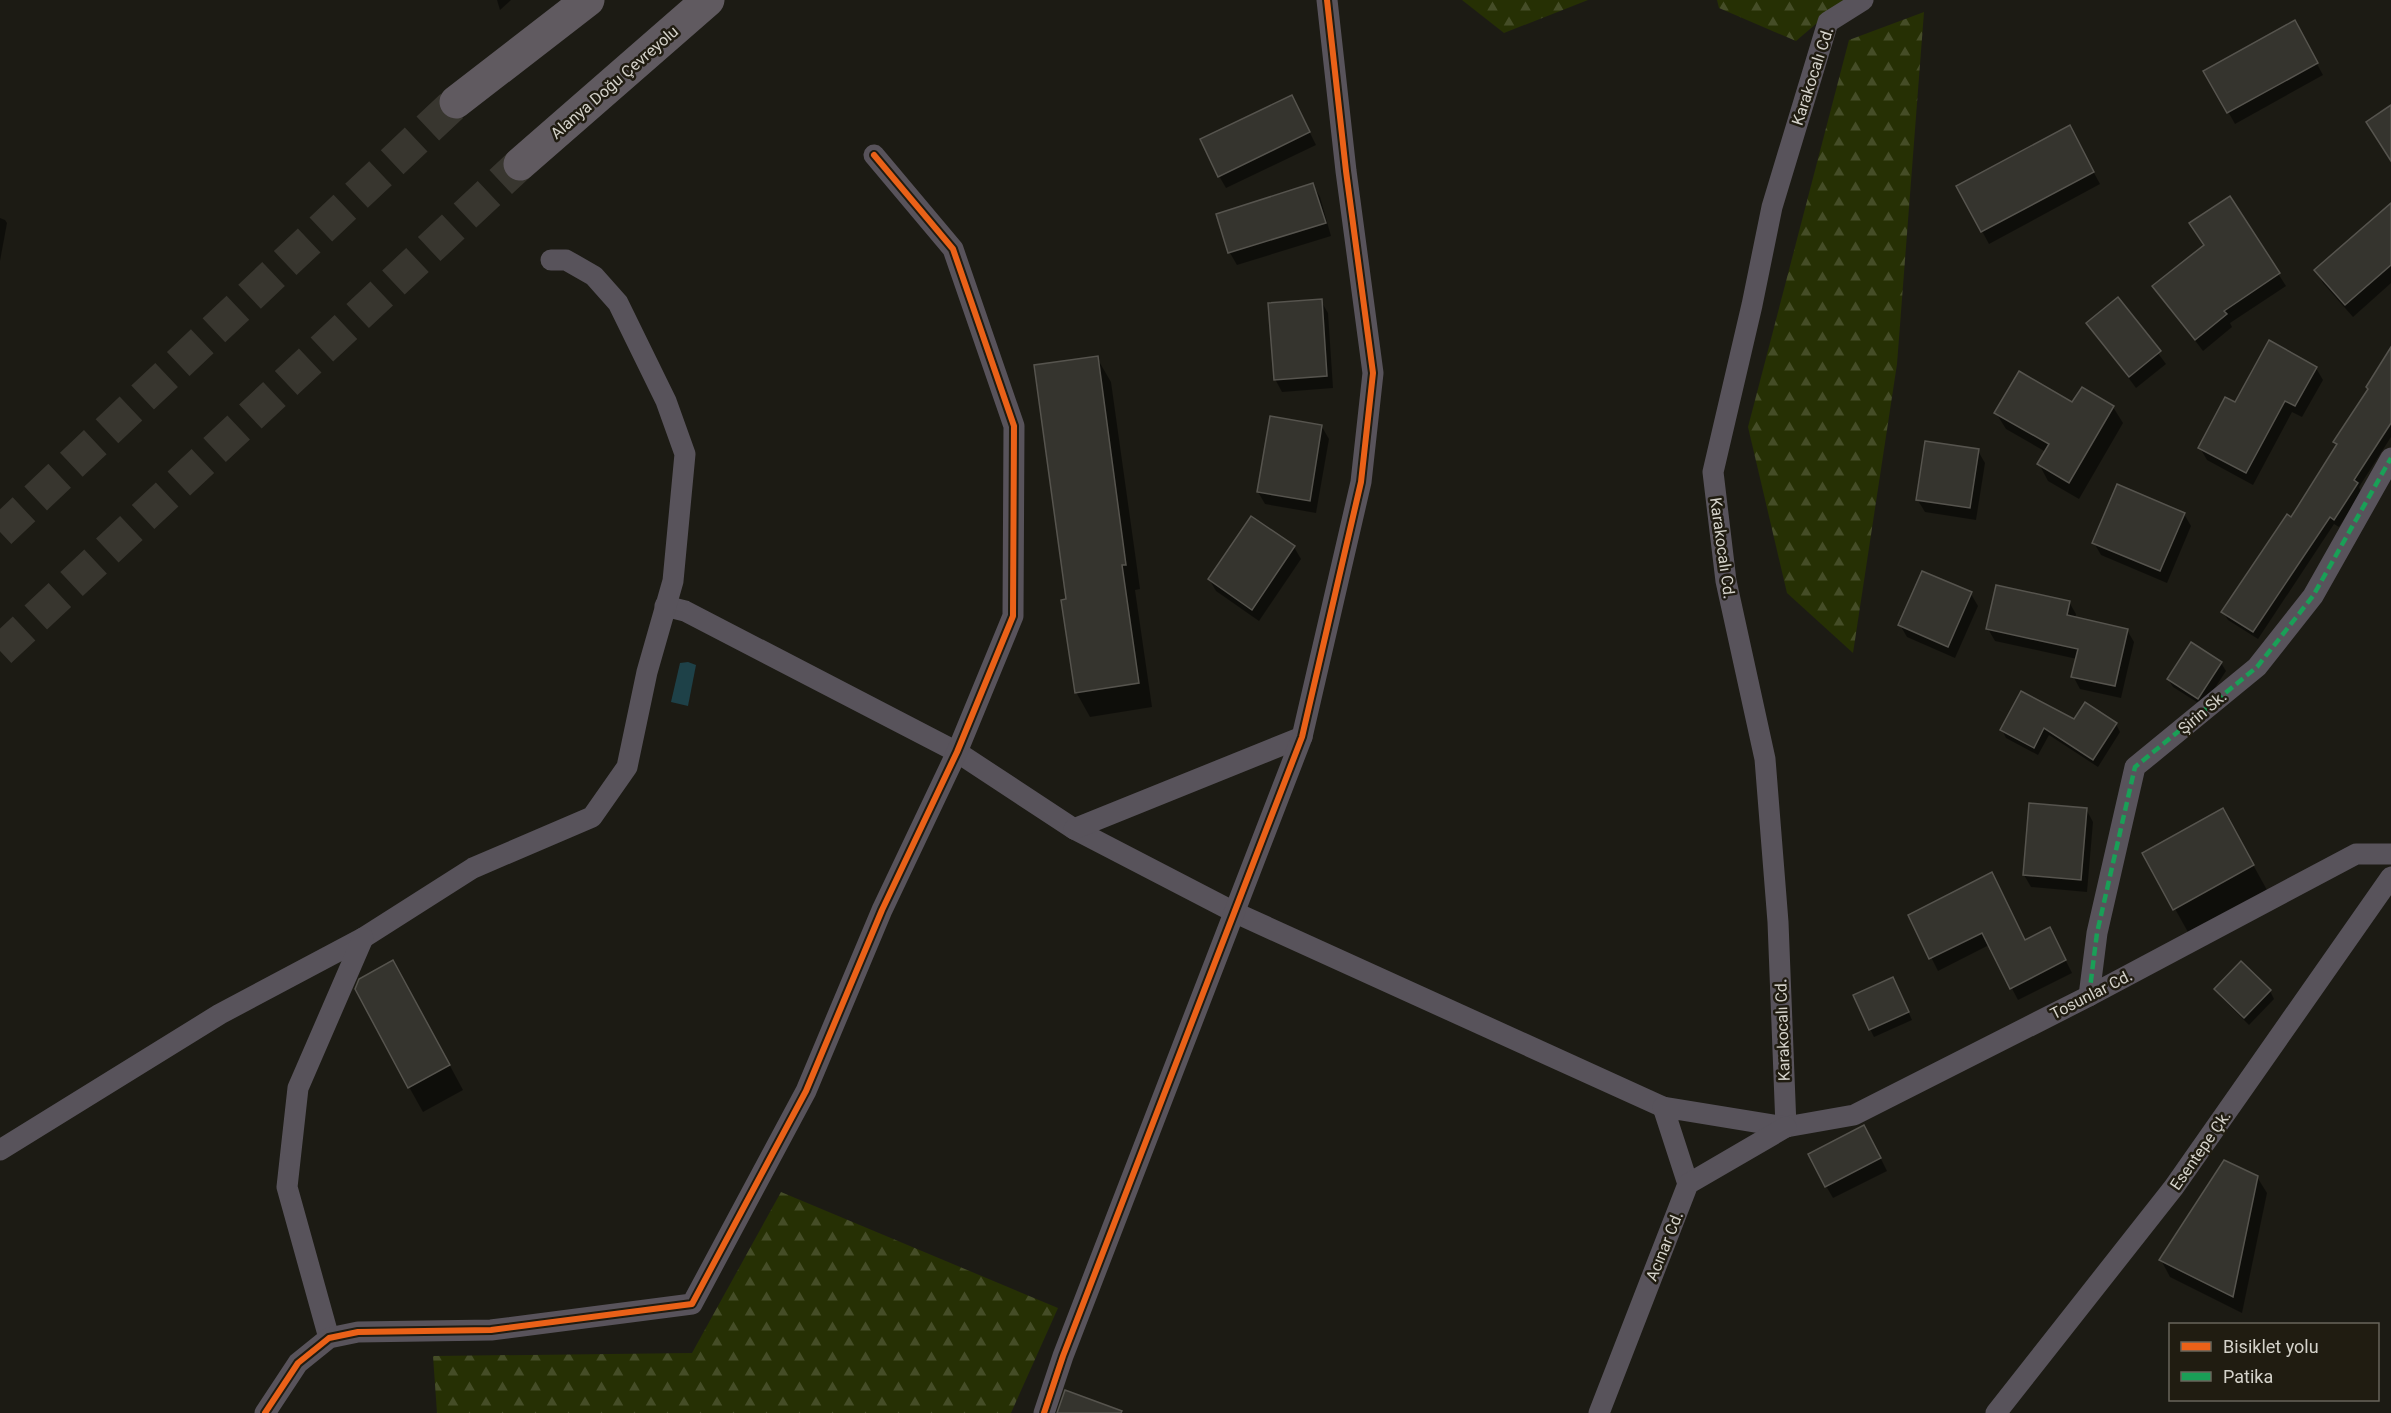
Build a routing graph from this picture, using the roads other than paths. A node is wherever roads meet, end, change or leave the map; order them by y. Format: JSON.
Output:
{"nodes":[{"id":1,"x":588,"y":0,"type":"edge"},
{"id":2,"x":708,"y":0,"type":"edge"},
{"id":3,"x":1327,"y":0,"type":"edge"},
{"id":4,"x":1863,"y":0,"type":"edge"},
{"id":5,"x":456,"y":102,"type":"tunnel mouth"},
{"id":6,"x":874,"y":155,"type":"dead end"},
{"id":7,"x":520,"y":164,"type":"tunnel mouth"},
{"id":8,"x":551,"y":260,"type":"dead end"},
{"id":9,"x":2391,"y":458,"type":"edge"},
{"id":10,"x":666,"y":606,"type":"junction"},
{"id":11,"x":1302,"y":737,"type":"junction"},
{"id":12,"x":957,"y":752,"type":"junction"},
{"id":13,"x":1074,"y":829,"type":"junction"},
{"id":14,"x":2391,"y":854,"type":"edge"},
{"id":15,"x":2391,"y":877,"type":"edge"},
{"id":16,"x":1236,"y":914,"type":"junction"},
{"id":17,"x":363,"y":938,"type":"junction"},
{"id":18,"x":2089,"y":996,"type":"junction"},
{"id":19,"x":1663,"y":1107,"type":"junction"},
{"id":20,"x":1786,"y":1127,"type":"junction"},
{"id":21,"x":0,"y":1150,"type":"edge"},
{"id":22,"x":1688,"y":1184,"type":"junction"},
{"id":23,"x":329,"y":1338,"type":"junction"},
{"id":24,"x":265,"y":1413,"type":"edge"},
{"id":25,"x":1044,"y":1413,"type":"edge"},
{"id":26,"x":1599,"y":1413,"type":"edge"},
{"id":27,"x":1996,"y":1413,"type":"edge"}],
"edges":[{"from":1,"to":5,"type":"highway"},
{"from":2,"to":7,"type":"highway","name":"Alanya Doğu Çevreyolu"},
{"from":3,"to":11,"type":"street"},
{"from":4,"to":20,"type":"street","name":"Karakocalı Cd."},
{"from":6,"to":12,"type":"street"},
{"from":8,"to":10,"type":"street"},
{"from":9,"to":18,"type":"street","name":"Şirin Sk."},
{"from":10,"to":12,"type":"street"},
{"from":10,"to":17,"type":"street"},
{"from":11,"to":13,"type":"street"},
{"from":11,"to":16,"type":"street"},
{"from":12,"to":13,"type":"street"},
{"from":12,"to":23,"type":"street"},
{"from":13,"to":16,"type":"street"},
{"from":14,"to":18,"type":"street","name":"Tosunlar Cd."},
{"from":15,"to":27,"type":"street","name":"Esentepe Çk."},
{"from":16,"to":19,"type":"street"},
{"from":16,"to":25,"type":"street"},
{"from":17,"to":21,"type":"street"},
{"from":17,"to":23,"type":"street"},
{"from":18,"to":20,"type":"street","name":"Tosunlar Cd."},
{"from":19,"to":20,"type":"street"},
{"from":19,"to":22,"type":"street"},
{"from":20,"to":22,"type":"street"},
{"from":22,"to":26,"type":"street","name":"Acınar Cd."},
{"from":23,"to":24,"type":"street"}]}
